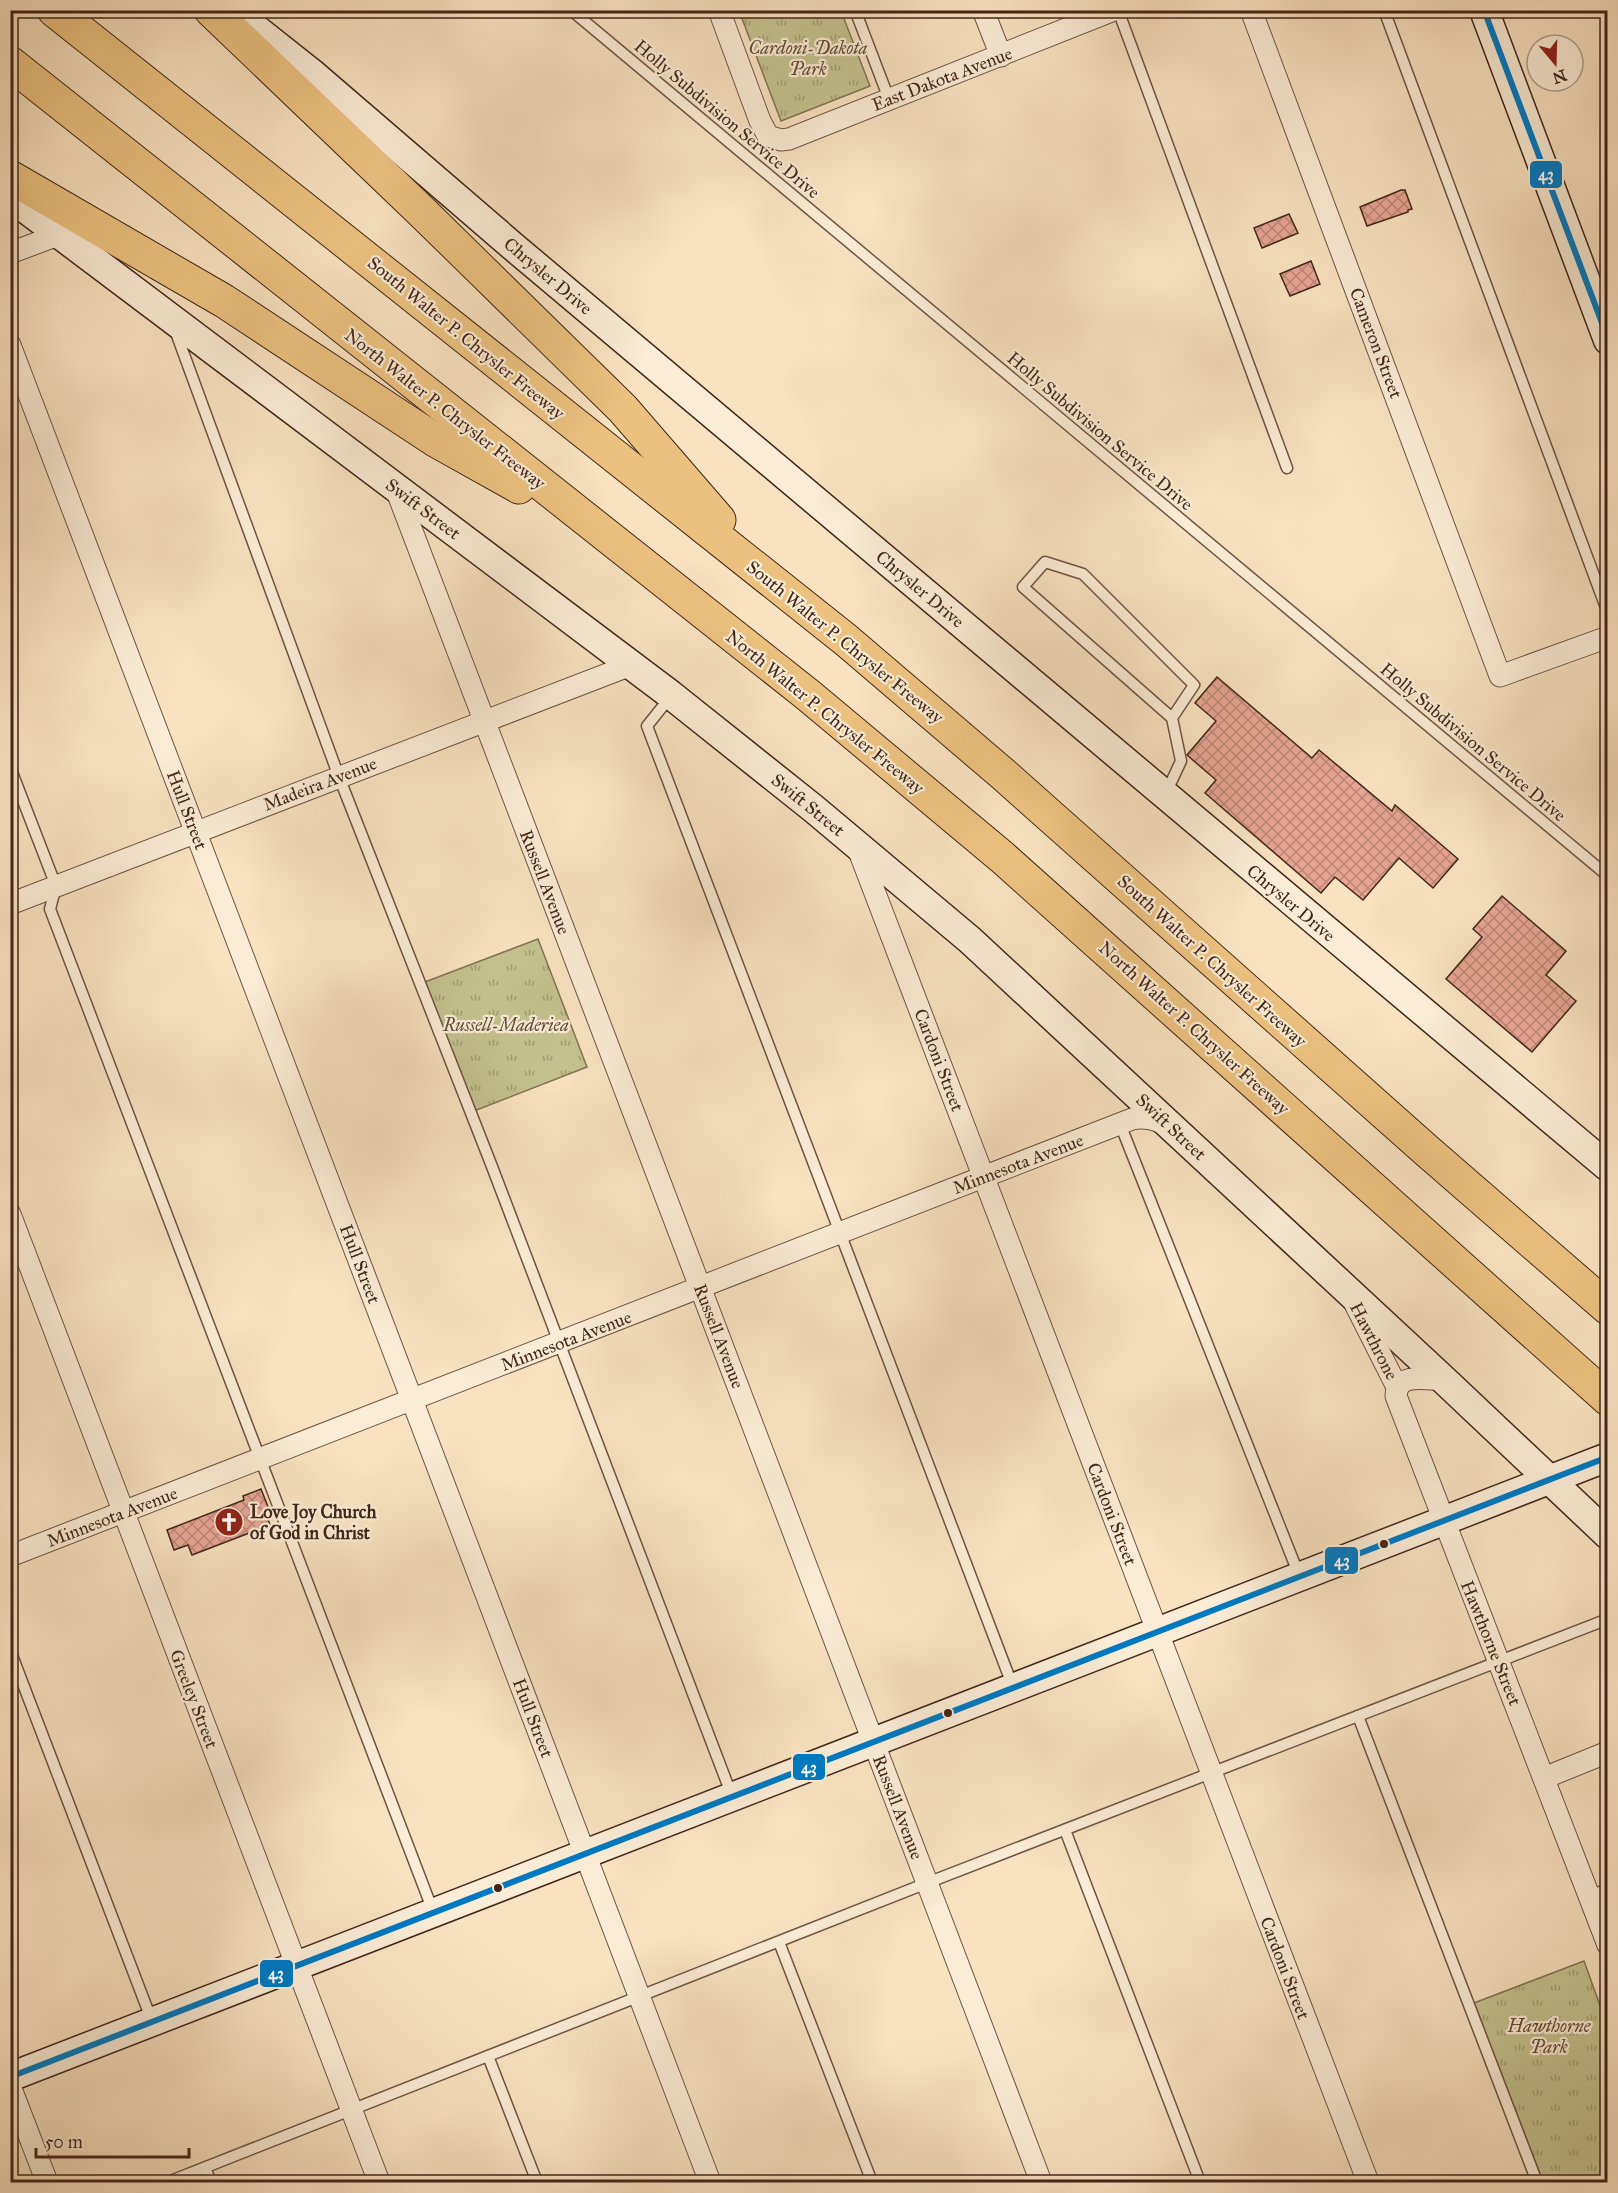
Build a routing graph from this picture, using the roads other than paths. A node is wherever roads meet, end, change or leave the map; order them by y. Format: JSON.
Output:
{"nodes":[{"id":1,"x":54,"y":10,"type":"edge"},
{"id":2,"x":211,"y":10,"type":"edge"},
{"id":3,"x":232,"y":10,"type":"edge"},
{"id":4,"x":571,"y":10,"type":"edge"},
{"id":5,"x":719,"y":10,"type":"edge"},
{"id":6,"x":855,"y":10,"type":"edge"},
{"id":7,"x":983,"y":10,"type":"edge"},
{"id":8,"x":1116,"y":10,"type":"edge"},
{"id":9,"x":1251,"y":10,"type":"edge"},
{"id":10,"x":1384,"y":10,"type":"edge"},
{"id":11,"x":1484,"y":10,"type":"edge"},
{"id":12,"x":1000,"y":56,"type":"junction"},
{"id":13,"x":10,"y":63,"type":"edge"},
{"id":14,"x":889,"y":99,"type":"junction"},
{"id":15,"x":10,"y":177,"type":"edge"},
{"id":16,"x":10,"y":197,"type":"edge"},
{"id":17,"x":58,"y":235,"type":"junction"},
{"id":18,"x":10,"y":254,"type":"edge"},
{"id":19,"x":171,"y":320,"type":"junction"},
{"id":20,"x":1608,"y":340,"type":"edge"},
{"id":21,"x":10,"y":345,"type":"edge"},
{"id":22,"x":1287,"y":468,"type":"dead end"},
{"id":23,"x":396,"y":489,"type":"junction"},
{"id":24,"x":599,"y":531,"type":"junction"},
{"id":25,"x":771,"y":581,"type":"junction"},
{"id":26,"x":1608,"y":613,"type":"edge"},
{"id":27,"x":1608,"y":637,"type":"edge"},
{"id":28,"x":631,"y":665,"type":"junction"},
{"id":29,"x":671,"y":696,"type":"junction"},
{"id":30,"x":1172,"y":718,"type":"junction"},
{"id":31,"x":484,"y":721,"type":"junction"},
{"id":32,"x":10,"y":767,"type":"edge"},
{"id":33,"x":339,"y":777,"type":"junction"},
{"id":34,"x":1164,"y":796,"type":"junction"},
{"id":35,"x":196,"y":832,"type":"junction"},
{"id":36,"x":857,"y":845,"type":"junction"},
{"id":37,"x":1608,"y":876,"type":"edge"},
{"id":38,"x":56,"y":886,"type":"junction"},
{"id":39,"x":10,"y":904,"type":"edge"},
{"id":40,"x":1144,"y":1103,"type":"junction"},
{"id":41,"x":1120,"y":1124,"type":"junction"},
{"id":42,"x":1172,"y":1126,"type":"junction"},
{"id":43,"x":1608,"y":1167,"type":"edge"},
{"id":44,"x":983,"y":1177,"type":"junction"},
{"id":45,"x":10,"y":1214,"type":"edge"},
{"id":46,"x":840,"y":1233,"type":"junction"},
{"id":47,"x":701,"y":1288,"type":"junction"},
{"id":48,"x":1349,"y":1292,"type":"junction"},
{"id":49,"x":1608,"y":1308,"type":"edge"},
{"id":50,"x":560,"y":1343,"type":"junction"},
{"id":51,"x":1444,"y":1380,"type":"junction"},
{"id":52,"x":1397,"y":1389,"type":"junction"},
{"id":53,"x":1608,"y":1399,"type":"edge"},
{"id":54,"x":412,"y":1401,"type":"junction"},
{"id":55,"x":261,"y":1459,"type":"junction"},
{"id":56,"x":1600,"y":1460,"type":"edge"},
{"id":57,"x":1549,"y":1480,"type":"junction"},
{"id":58,"x":124,"y":1512,"type":"junction"},
{"id":59,"x":1443,"y":1520,"type":"junction"},
{"id":60,"x":1608,"y":1535,"type":"edge"},
{"id":61,"x":10,"y":1556,"type":"edge"},
{"id":62,"x":1299,"y":1576,"type":"junction"},
{"id":63,"x":1608,"y":1619,"type":"edge"},
{"id":64,"x":1156,"y":1631,"type":"junction"},
{"id":65,"x":10,"y":1650,"type":"edge"},
{"id":66,"x":1498,"y":1662,"type":"junction"},
{"id":67,"x":1013,"y":1687,"type":"junction"},
{"id":68,"x":1358,"y":1716,"type":"junction"},
{"id":69,"x":873,"y":1742,"type":"junction"},
{"id":70,"x":1608,"y":1752,"type":"edge"},
{"id":71,"x":1210,"y":1772,"type":"junction"},
{"id":72,"x":1544,"y":1778,"type":"junction"},
{"id":73,"x":732,"y":1797,"type":"junction"},
{"id":74,"x":1065,"y":1830,"type":"junction"},
{"id":75,"x":585,"y":1854,"type":"junction"},
{"id":76,"x":927,"y":1883,"type":"junction"},
{"id":77,"x":1598,"y":1893,"type":"edge"},
{"id":78,"x":434,"y":1912,"type":"junction"},
{"id":79,"x":779,"y":1942,"type":"junction"},
{"id":80,"x":1608,"y":1945,"type":"edge"},
{"id":81,"x":296,"y":1966,"type":"junction"},
{"id":82,"x":639,"y":1997,"type":"junction"},
{"id":83,"x":153,"y":2022,"type":"junction"},
{"id":84,"x":488,"y":2056,"type":"junction"},
{"id":85,"x":10,"y":2077,"type":"edge"},
{"id":86,"x":10,"y":2086,"type":"edge"},
{"id":87,"x":351,"y":2110,"type":"junction"},
{"id":88,"x":205,"y":2168,"type":"junction"},
{"id":89,"x":47,"y":2182,"type":"edge"},
{"id":90,"x":168,"y":2182,"type":"edge"},
{"id":91,"x":211,"y":2182,"type":"edge"},
{"id":92,"x":379,"y":2182,"type":"edge"},
{"id":93,"x":537,"y":2182,"type":"edge"},
{"id":94,"x":710,"y":2182,"type":"edge"},
{"id":95,"x":872,"y":2182,"type":"edge"},
{"id":96,"x":1041,"y":2182,"type":"edge"},
{"id":97,"x":1200,"y":2182,"type":"edge"},
{"id":98,"x":1368,"y":2182,"type":"edge"},
{"id":99,"x":1537,"y":2182,"type":"edge"}],
"edges":[{"from":1,"to":25,"type":"highway","name":"South Walter P. Chrysler Freeway"},
{"from":2,"to":25,"type":"highway"},
{"from":3,"to":34,"type":"main road","name":"Chrysler Drive"},
{"from":4,"to":37,"type":"lane","name":"Holly Subdivision Service Drive"},
{"from":5,"to":14,"type":"street","name":"East Dakota Avenue"},
{"from":6,"to":14,"type":"lane"},
{"from":7,"to":12,"type":"street"},
{"from":8,"to":12,"type":"street","name":"East Dakota Avenue"},
{"from":8,"to":22,"type":"lane"},
{"from":9,"to":27,"type":"street","name":"Cameron Street"},
{"from":10,"to":26,"type":"lane"},
{"from":11,"to":20,"type":"main road"},
{"from":12,"to":14,"type":"street","name":"East Dakota Avenue"},
{"from":13,"to":24,"type":"highway","name":"North Walter P. Chrysler Freeway"},
{"from":15,"to":24,"type":"highway"},
{"from":16,"to":17,"type":"main road","name":"Swift Street"},
{"from":17,"to":18,"type":"street"},
{"from":17,"to":19,"type":"main road","name":"Swift Street"},
{"from":19,"to":23,"type":"main road","name":"Swift Street"},
{"from":19,"to":33,"type":"lane"},
{"from":21,"to":35,"type":"street","name":"Hull Street"},
{"from":23,"to":28,"type":"main road","name":"Swift Street"},
{"from":23,"to":31,"type":"street","name":"Russell Avenue"},
{"from":24,"to":53,"type":"highway","name":"North Walter P. Chrysler Freeway"},
{"from":25,"to":49,"type":"highway","name":"South Walter P. Chrysler Freeway"},
{"from":28,"to":29,"type":"main road","name":"Swift Street"},
{"from":28,"to":31,"type":"street","name":"Madeira Avenue"},
{"from":29,"to":36,"type":"main road","name":"Swift Street"},
{"from":29,"to":46,"type":"lane"},
{"from":30,"to":30,"type":"lane"},
{"from":30,"to":34,"type":"lane"},
{"from":31,"to":33,"type":"street","name":"Madeira Avenue"},
{"from":31,"to":47,"type":"street","name":"Russell Avenue"},
{"from":32,"to":38,"type":"lane"},
{"from":33,"to":35,"type":"street","name":"Madeira Avenue"},
{"from":33,"to":50,"type":"lane"},
{"from":34,"to":43,"type":"main road","name":"Chrysler Drive"},
{"from":35,"to":38,"type":"street","name":"Madeira Avenue"},
{"from":35,"to":54,"type":"street","name":"Hull Street"},
{"from":36,"to":40,"type":"main road","name":"Swift Street"},
{"from":36,"to":44,"type":"street","name":"Cardoni Street"},
{"from":38,"to":39,"type":"street","name":"Madeira Avenue"},
{"from":38,"to":55,"type":"lane"},
{"from":40,"to":41,"type":"street","name":"Minnesota Avenue"},
{"from":40,"to":42,"type":"main road","name":"Swift Street"},
{"from":41,"to":42,"type":"street","name":"Minnesota Avenue"},
{"from":41,"to":44,"type":"street","name":"Minnesota Avenue"},
{"from":41,"to":62,"type":"lane"},
{"from":42,"to":48,"type":"main road","name":"Swift Street"},
{"from":44,"to":46,"type":"street","name":"Minnesota Avenue"},
{"from":44,"to":64,"type":"street","name":"Cardoni Street"},
{"from":45,"to":58,"type":"street","name":"Greeley Street"},
{"from":46,"to":47,"type":"street","name":"Minnesota Avenue"},
{"from":46,"to":67,"type":"lane"},
{"from":47,"to":50,"type":"street","name":"Minnesota Avenue"},
{"from":47,"to":69,"type":"street","name":"Russell Avenue"},
{"from":48,"to":51,"type":"main road","name":"Swift Street"},
{"from":48,"to":52,"type":"street","name":"Hawthrone"},
{"from":50,"to":54,"type":"street","name":"Minnesota Avenue"},
{"from":50,"to":73,"type":"lane"},
{"from":51,"to":52,"type":"street"},
{"from":51,"to":57,"type":"main road","name":"Swift Street"},
{"from":52,"to":59,"type":"street","name":"Hawthorne Street"},
{"from":54,"to":55,"type":"street","name":"Minnesota Avenue"},
{"from":54,"to":75,"type":"street","name":"Hull Street"},
{"from":55,"to":58,"type":"street","name":"Minnesota Avenue"},
{"from":55,"to":78,"type":"lane"},
{"from":56,"to":57,"type":"main road"},
{"from":57,"to":59,"type":"main road"},
{"from":57,"to":60,"type":"main road"},
{"from":58,"to":61,"type":"street","name":"Minnesota Avenue"},
{"from":58,"to":81,"type":"street","name":"Greeley Street"},
{"from":59,"to":62,"type":"main road"},
{"from":59,"to":66,"type":"street","name":"Hawthorne Street"},
{"from":62,"to":64,"type":"main road"},
{"from":63,"to":66,"type":"lane"},
{"from":64,"to":67,"type":"main road"},
{"from":64,"to":71,"type":"street","name":"Cardoni Street"},
{"from":65,"to":83,"type":"lane"},
{"from":66,"to":68,"type":"lane"},
{"from":66,"to":72,"type":"street","name":"Hawthorne Street"},
{"from":67,"to":69,"type":"main road"},
{"from":68,"to":71,"type":"lane"},
{"from":68,"to":99,"type":"lane"},
{"from":69,"to":73,"type":"main road"},
{"from":69,"to":76,"type":"street","name":"Russell Avenue"},
{"from":70,"to":72,"type":"street"},
{"from":71,"to":74,"type":"lane"},
{"from":71,"to":98,"type":"street","name":"Cardoni Street"},
{"from":72,"to":77,"type":"street","name":"Hawthorne Street"},
{"from":73,"to":75,"type":"main road"},
{"from":74,"to":76,"type":"lane"},
{"from":74,"to":97,"type":"lane"},
{"from":75,"to":78,"type":"main road"},
{"from":75,"to":82,"type":"street","name":"Hull Street"},
{"from":76,"to":79,"type":"lane"},
{"from":76,"to":96,"type":"street","name":"Russell Avenue"},
{"from":77,"to":80,"type":"street","name":"Hawthorne Street"},
{"from":78,"to":81,"type":"main road"},
{"from":79,"to":82,"type":"lane"},
{"from":79,"to":95,"type":"lane"},
{"from":81,"to":83,"type":"main road"},
{"from":81,"to":87,"type":"street","name":"Greeley Street"},
{"from":82,"to":84,"type":"lane"},
{"from":82,"to":94,"type":"street","name":"Hull Street"},
{"from":83,"to":85,"type":"main road"},
{"from":84,"to":87,"type":"lane"},
{"from":84,"to":93,"type":"lane"},
{"from":86,"to":89,"type":"street"},
{"from":87,"to":88,"type":"lane"},
{"from":87,"to":92,"type":"street","name":"Greeley Street"},
{"from":88,"to":90,"type":"lane"},
{"from":88,"to":91,"type":"lane"}]}
